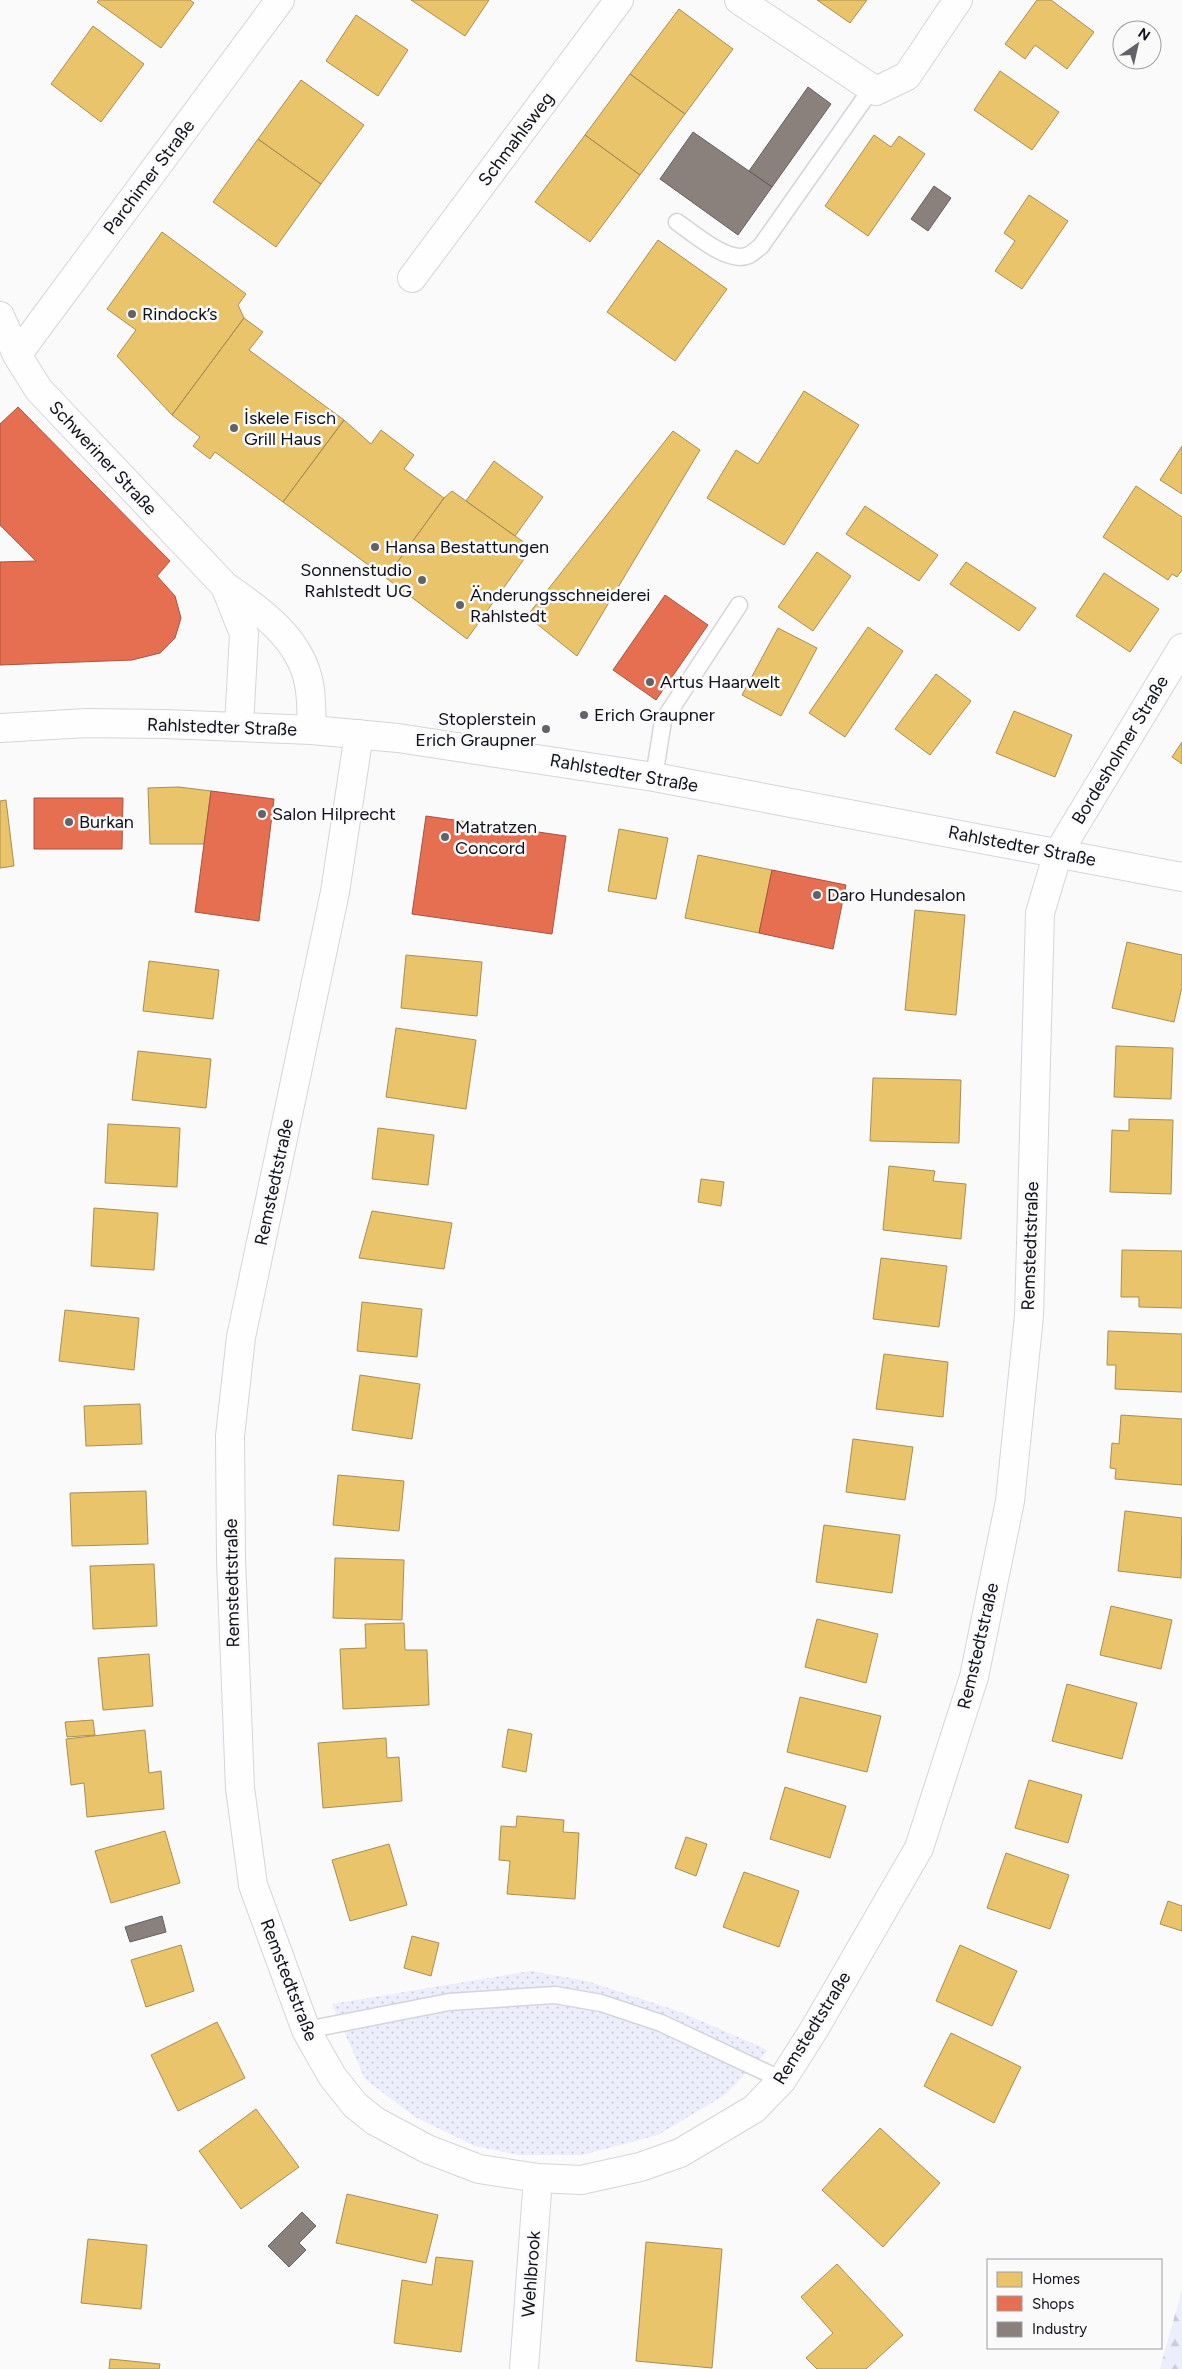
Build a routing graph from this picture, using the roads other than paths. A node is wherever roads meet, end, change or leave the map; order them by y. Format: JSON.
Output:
{"nodes":[{"id":1,"x":280,"y":0,"type":"edge"},
{"id":2,"x":619,"y":0,"type":"edge"},
{"id":3,"x":739,"y":0,"type":"edge"},
{"id":4,"x":958,"y":0,"type":"edge"},
{"id":5,"x":872,"y":88,"type":"junction"},
{"id":6,"x":677,"y":222,"type":"dead end"},
{"id":7,"x":412,"y":278,"type":"dead end"},
{"id":8,"x":0,"y":316,"type":"edge"},
{"id":9,"x":17,"y":355,"type":"junction"},
{"id":10,"x":225,"y":586,"type":"junction"},
{"id":11,"x":739,"y":606,"type":"dead end"},
{"id":12,"x":1182,"y":648,"type":"edge"},
{"id":13,"x":240,"y":726,"type":"junction"},
{"id":14,"x":0,"y":728,"type":"edge"},
{"id":15,"x":312,"y":730,"type":"junction"},
{"id":16,"x":359,"y":734,"type":"junction"},
{"id":17,"x":654,"y":777,"type":"junction"},
{"id":18,"x":1058,"y":852,"type":"junction"},
{"id":19,"x":1182,"y":877,"type":"edge"},
{"id":20,"x":306,"y":2030,"type":"junction"},
{"id":21,"x":782,"y":2080,"type":"junction"},
{"id":22,"x":538,"y":2178,"type":"junction"},
{"id":23,"x":524,"y":2369,"type":"edge"}],
"edges":[{"from":1,"to":9,"type":"street","name":"Parchimer Straße"},
{"from":2,"to":7,"type":"street","name":"Schmahlsweg"},
{"from":3,"to":5,"type":"street"},
{"from":4,"to":5,"type":"street"},
{"from":5,"to":6,"type":"lane"},
{"from":8,"to":9,"type":"street","name":"Schweriner Straße"},
{"from":9,"to":10,"type":"street","name":"Schweriner Straße"},
{"from":10,"to":13,"type":"street","name":"Schweriner Straße"},
{"from":10,"to":15,"type":"street","name":"Schweriner Straße"},
{"from":11,"to":17,"type":"lane"},
{"from":12,"to":18,"type":"street","name":"Bordesholmer Straße"},
{"from":13,"to":14,"type":"street","name":"Rahlstedter Straße"},
{"from":13,"to":15,"type":"street","name":"Rahlstedter Straße"},
{"from":15,"to":16,"type":"street","name":"Rahlstedter Straße"},
{"from":16,"to":17,"type":"street","name":"Rahlstedter Straße"},
{"from":16,"to":20,"type":"street","name":"Remstedtstraße"},
{"from":17,"to":18,"type":"street","name":"Rahlstedter Straße"},
{"from":18,"to":19,"type":"street","name":"Rahlstedter Straße"},
{"from":18,"to":21,"type":"street","name":"Remstedtstraße"},
{"from":20,"to":21,"type":"lane"},
{"from":20,"to":22,"type":"street","name":"Remstedtstraße"},
{"from":21,"to":22,"type":"street","name":"Remstedtstraße"},
{"from":22,"to":23,"type":"street","name":"Wehlbrook"}]}
